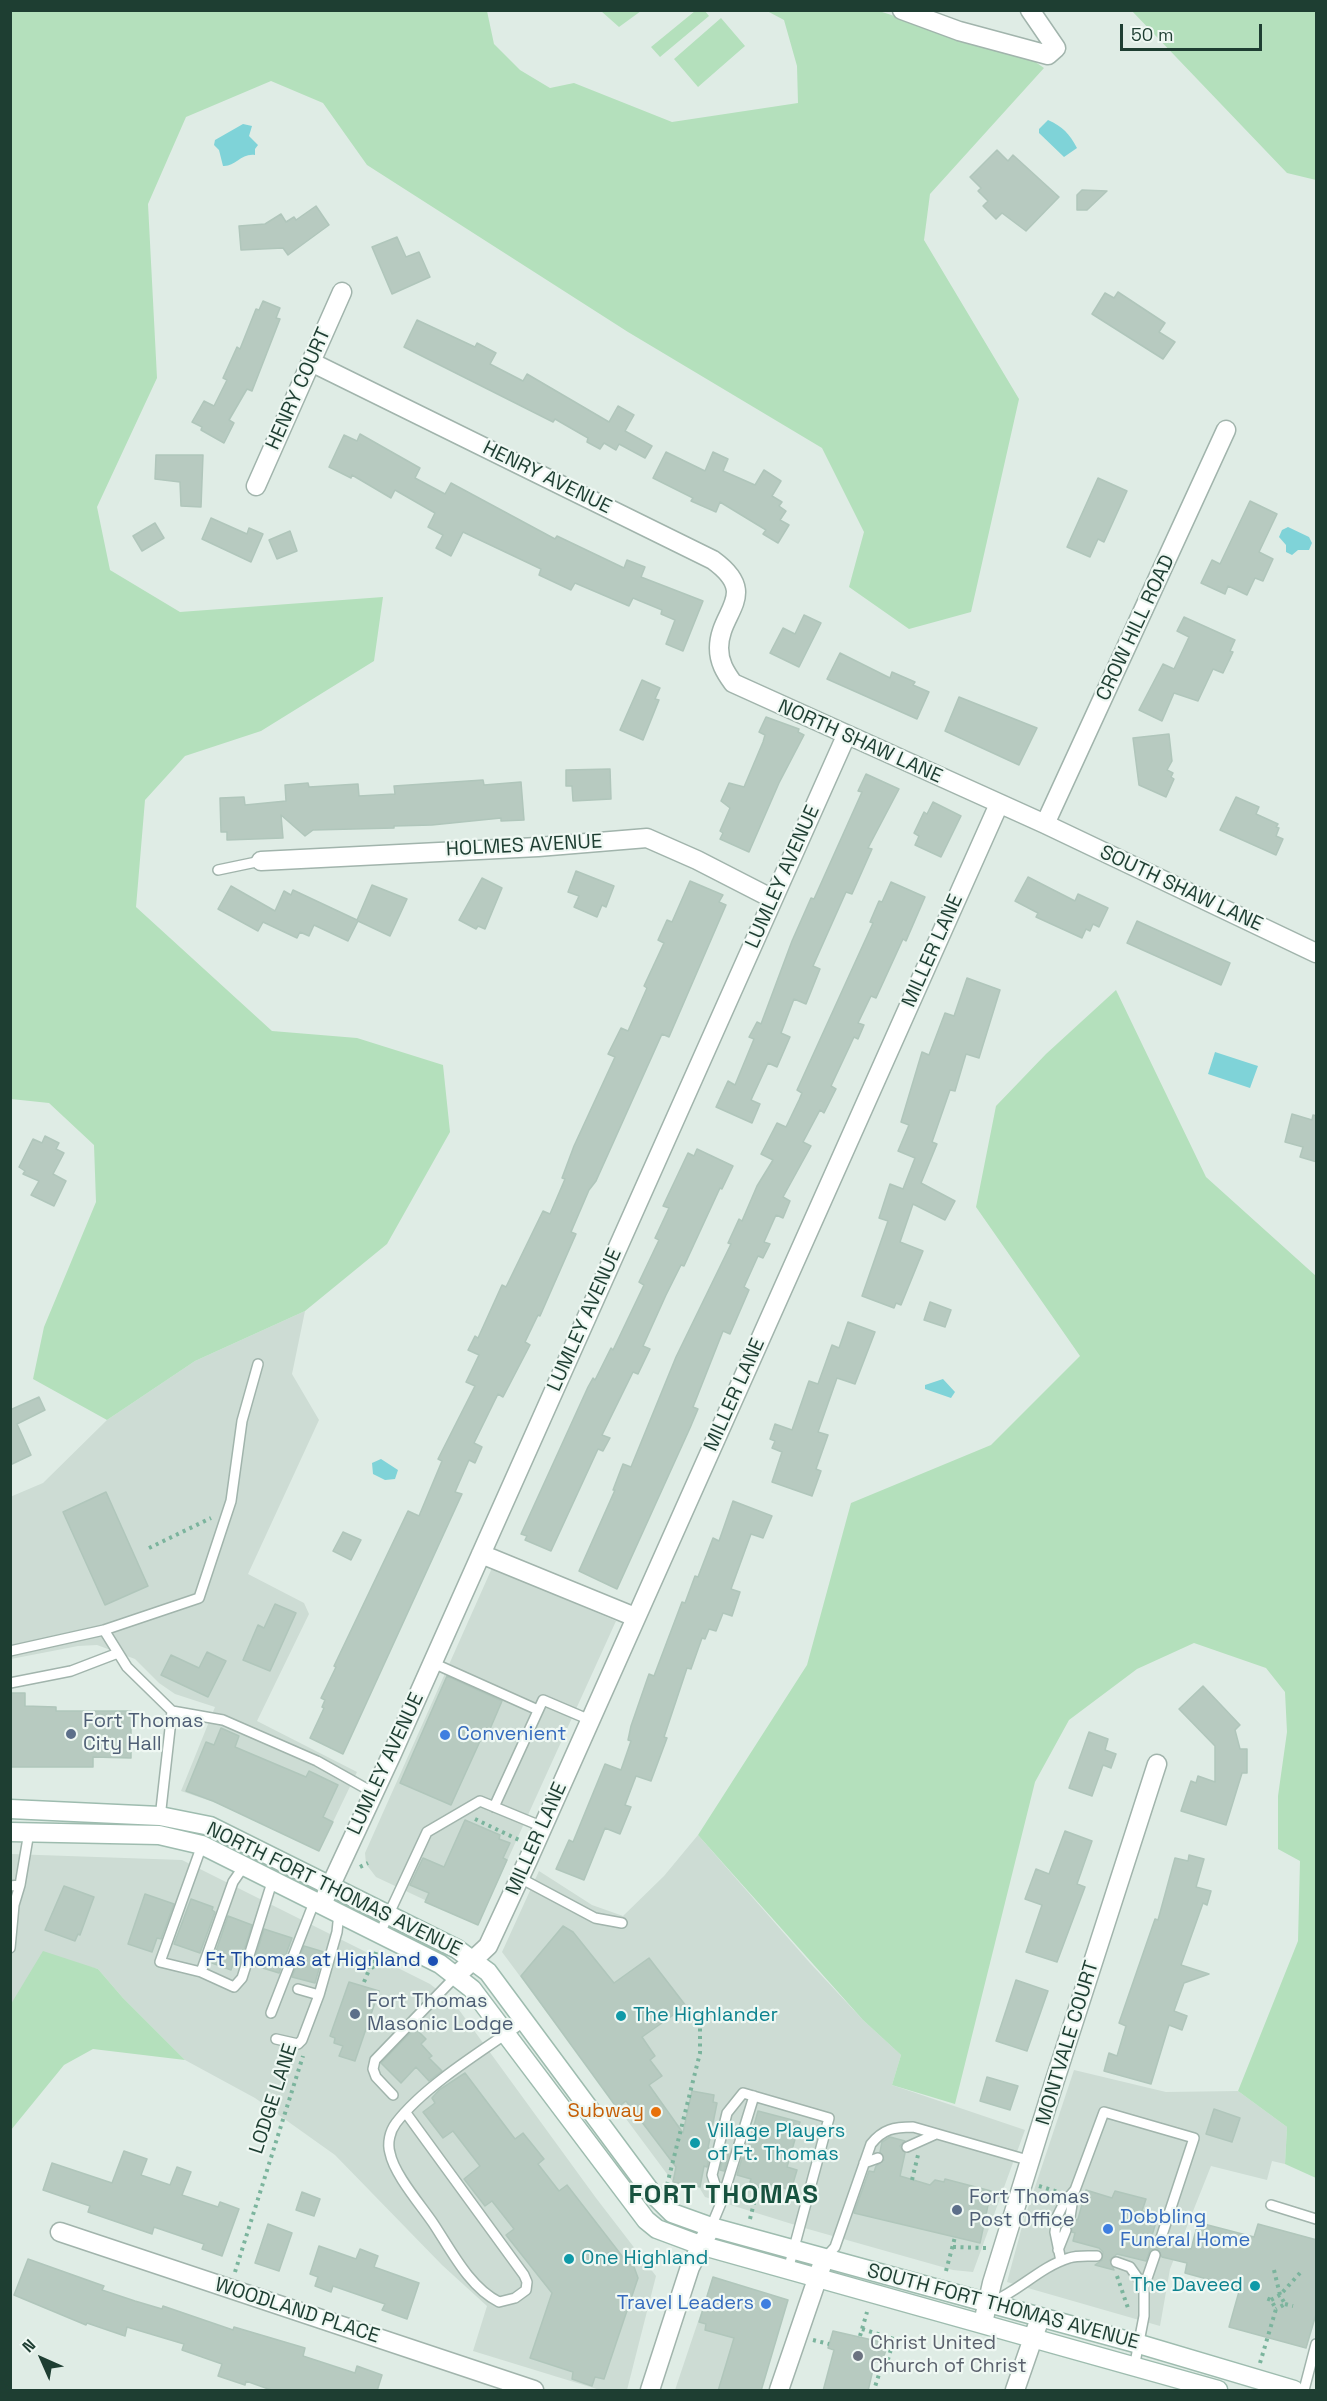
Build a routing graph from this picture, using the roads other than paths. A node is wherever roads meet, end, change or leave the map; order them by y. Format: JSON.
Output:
{"nodes":[{"id":1,"x":902,"y":10,"type":"edge"},
{"id":2,"x":1030,"y":10,"type":"edge"},
{"id":3,"x":342,"y":292,"type":"dead end"},
{"id":4,"x":311,"y":362,"type":"junction"},
{"id":5,"x":1226,"y":430,"type":"dead end"},
{"id":6,"x":256,"y":486,"type":"dead end"},
{"id":7,"x":726,"y":626,"type":"joint"},
{"id":8,"x":846,"y":736,"type":"junction"},
{"id":9,"x":999,"y":804,"type":"junction"},
{"id":10,"x":1045,"y":825,"type":"junction"},
{"id":11,"x":261,"y":861,"type":"joint"},
{"id":12,"x":218,"y":870,"type":"dead end"},
{"id":13,"x":773,"y":899,"type":"junction"},
{"id":14,"x":1317,"y":953,"type":"edge"},
{"id":15,"x":258,"y":1364,"type":"dead end"},
{"id":16,"x":481,"y":1554,"type":"junction"},
{"id":17,"x":635,"y":1617,"type":"junction"},
{"id":18,"x":104,"y":1630,"type":"junction"},
{"id":19,"x":10,"y":1651,"type":"edge"},
{"id":20,"x":118,"y":1653,"type":"junction"},
{"id":21,"x":433,"y":1663,"type":"junction"},
{"id":22,"x":10,"y":1683,"type":"edge"},
{"id":23,"x":538,"y":1710,"type":"junction"},
{"id":24,"x":172,"y":1711,"type":"junction"},
{"id":25,"x":590,"y":1720,"type":"junction"},
{"id":26,"x":1157,"y":1764,"type":"dead end"},
{"id":27,"x":374,"y":1793,"type":"junction"},
{"id":28,"x":494,"y":1807,"type":"junction"},
{"id":29,"x":10,"y":1809,"type":"edge"},
{"id":30,"x":160,"y":1816,"type":"junction"},
{"id":31,"x":543,"y":1827,"type":"junction"},
{"id":32,"x":10,"y":1832,"type":"edge"},
{"id":33,"x":29,"y":1832,"type":"junction"},
{"id":34,"x":159,"y":1835,"type":"junction"},
{"id":35,"x":202,"y":1845,"type":"junction"},
{"id":36,"x":244,"y":1866,"type":"junction"},
{"id":37,"x":520,"y":1878,"type":"junction"},
{"id":38,"x":273,"y":1879,"type":"junction"},
{"id":39,"x":15,"y":1885,"type":"edge"},
{"id":40,"x":330,"y":1885,"type":"junction"},
{"id":41,"x":318,"y":1902,"type":"junction"},
{"id":42,"x":339,"y":1913,"type":"junction"},
{"id":43,"x":389,"y":1914,"type":"junction"},
{"id":44,"x":622,"y":1923,"type":"dead end"},
{"id":45,"x":380,"y":1933,"type":"junction"},
{"id":46,"x":10,"y":1948,"type":"edge"},
{"id":47,"x":474,"y":1960,"type":"junction"},
{"id":48,"x":201,"y":1972,"type":"junction"},
{"id":49,"x":457,"y":1975,"type":"junction"},
{"id":50,"x":298,"y":1989,"type":"dead end"},
{"id":51,"x":319,"y":1995,"type":"junction"},
{"id":52,"x":271,"y":2013,"type":"dead end"},
{"id":53,"x":525,"y":2021,"type":"junction"},
{"id":54,"x":508,"y":2033,"type":"junction"},
{"id":55,"x":276,"y":2039,"type":"dead end"},
{"id":56,"x":393,"y":2095,"type":"dead end"},
{"id":57,"x":754,"y":2096,"type":"junction"},
{"id":58,"x":406,"y":2113,"type":"junction"},
{"id":59,"x":936,"y":2134,"type":"junction"},
{"id":60,"x":907,"y":2147,"type":"dead end"},
{"id":61,"x":878,"y":2158,"type":"dead end"},
{"id":62,"x":1031,"y":2161,"type":"junction"},
{"id":63,"x":864,"y":2163,"type":"junction"},
{"id":64,"x":1072,"y":2193,"type":"junction"},
{"id":65,"x":721,"y":2203,"type":"junction"},
{"id":66,"x":1271,"y":2205,"type":"dead end"},
{"id":67,"x":1070,"y":2217,"type":"dead end"},
{"id":68,"x":1317,"y":2219,"type":"edge"},
{"id":69,"x":711,"y":2228,"type":"junction"},
{"id":70,"x":1066,"y":2230,"type":"dead end"},
{"id":71,"x":60,"y":2232,"type":"dead end"},
{"id":72,"x":1160,"y":2241,"type":"dead end"},
{"id":73,"x":700,"y":2245,"type":"junction"},
{"id":74,"x":793,"y":2250,"type":"junction"},
{"id":75,"x":1058,"y":2250,"type":"junction"},
{"id":76,"x":1155,"y":2255,"type":"dead end"},
{"id":77,"x":1097,"y":2256,"type":"dead end"},
{"id":78,"x":824,"y":2259,"type":"junction"},
{"id":79,"x":1061,"y":2261,"type":"junction"},
{"id":80,"x":1118,"y":2263,"type":"road end"},
{"id":81,"x":788,"y":2270,"type":"junction"},
{"id":82,"x":818,"y":2278,"type":"junction"},
{"id":83,"x":1144,"y":2287,"type":"junction"},
{"id":84,"x":988,"y":2304,"type":"junction"},
{"id":85,"x":1040,"y":2318,"type":"junction"},
{"id":86,"x":983,"y":2323,"type":"junction"},
{"id":87,"x":1032,"y":2338,"type":"junction"},
{"id":88,"x":1139,"y":2344,"type":"junction"},
{"id":89,"x":1317,"y":2344,"type":"edge"},
{"id":90,"x":1134,"y":2368,"type":"junction"},
{"id":91,"x":534,"y":2391,"type":"edge"},
{"id":92,"x":650,"y":2391,"type":"edge"},
{"id":93,"x":779,"y":2391,"type":"edge"},
{"id":94,"x":1015,"y":2391,"type":"edge"},
{"id":95,"x":1218,"y":2391,"type":"edge"},
{"id":96,"x":1294,"y":2391,"type":"edge"},
{"id":97,"x":1304,"y":2391,"type":"edge"}],
"edges":[{"from":1,"to":2,"type":"street"},
{"from":3,"to":4,"type":"street","name":"HENRY COURT"},
{"from":4,"to":6,"type":"street","name":"HENRY COURT"},
{"from":4,"to":7,"type":"street","name":"HENRY AVENUE"},
{"from":5,"to":10,"type":"street","name":"CROW HILL ROAD"},
{"from":7,"to":8,"type":"street","name":"NORTH SHAW LANE"},
{"from":8,"to":9,"type":"street","name":"NORTH SHAW LANE"},
{"from":8,"to":13,"type":"street","name":"LUMLEY AVENUE"},
{"from":9,"to":10,"type":"street","name":"NORTH SHAW LANE"},
{"from":9,"to":17,"type":"street","name":"MILLER LANE"},
{"from":10,"to":14,"type":"street","name":"SOUTH SHAW LANE"},
{"from":11,"to":12,"type":"lane"},
{"from":11,"to":13,"type":"street","name":"HOLMES AVENUE"},
{"from":13,"to":16,"type":"street","name":"LUMLEY AVENUE"},
{"from":15,"to":18,"type":"lane"},
{"from":16,"to":17,"type":"street"},
{"from":16,"to":21,"type":"street","name":"LUMLEY AVENUE"},
{"from":17,"to":25,"type":"street","name":"MILLER LANE"},
{"from":18,"to":19,"type":"lane"},
{"from":18,"to":20,"type":"lane"},
{"from":20,"to":22,"type":"lane"},
{"from":20,"to":24,"type":"lane"},
{"from":21,"to":23,"type":"lane"},
{"from":21,"to":27,"type":"street","name":"LUMLEY AVENUE"},
{"from":23,"to":25,"type":"lane"},
{"from":23,"to":28,"type":"lane"},
{"from":24,"to":27,"type":"lane"},
{"from":24,"to":30,"type":"lane"},
{"from":25,"to":31,"type":"street","name":"MILLER LANE"},
{"from":26,"to":62,"type":"street","name":"MONTVALE COURT"},
{"from":27,"to":40,"type":"street","name":"LUMLEY AVENUE"},
{"from":28,"to":31,"type":"lane"},
{"from":28,"to":43,"type":"lane"},
{"from":29,"to":30,"type":"street","name":"NORTH FORT THOMAS AVENUE"},
{"from":30,"to":34,"type":"lane"},
{"from":30,"to":40,"type":"street","name":"NORTH FORT THOMAS AVENUE"},
{"from":31,"to":37,"type":"street","name":"MILLER LANE"},
{"from":32,"to":33,"type":"street","name":"NORTH FORT THOMAS AVENUE"},
{"from":33,"to":34,"type":"street","name":"NORTH FORT THOMAS AVENUE"},
{"from":33,"to":39,"type":"lane"},
{"from":34,"to":35,"type":"street","name":"NORTH FORT THOMAS AVENUE"},
{"from":35,"to":36,"type":"street","name":"NORTH FORT THOMAS AVENUE"},
{"from":35,"to":48,"type":"lane"},
{"from":36,"to":38,"type":"street","name":"NORTH FORT THOMAS AVENUE"},
{"from":36,"to":48,"type":"lane"},
{"from":37,"to":44,"type":"lane"},
{"from":37,"to":47,"type":"street","name":"MILLER LANE"},
{"from":38,"to":41,"type":"street","name":"NORTH FORT THOMAS AVENUE"},
{"from":38,"to":48,"type":"lane"},
{"from":39,"to":46,"type":"lane"},
{"from":40,"to":41,"type":"street","name":"LUMLEY AVENUE"},
{"from":40,"to":43,"type":"street","name":"NORTH FORT THOMAS AVENUE"},
{"from":41,"to":42,"type":"street","name":"NORTH FORT THOMAS AVENUE"},
{"from":41,"to":52,"type":"lane"},
{"from":42,"to":45,"type":"street","name":"NORTH FORT THOMAS AVENUE"},
{"from":42,"to":51,"type":"lane"},
{"from":43,"to":45,"type":"lane"},
{"from":43,"to":47,"type":"street","name":"NORTH FORT THOMAS AVENUE"},
{"from":45,"to":49,"type":"street","name":"NORTH FORT THOMAS AVENUE"},
{"from":47,"to":49,"type":"street","name":"MILLER LANE"},
{"from":47,"to":53,"type":"street","name":"NORTH FORT THOMAS AVENUE"},
{"from":49,"to":54,"type":"street","name":"NORTH FORT THOMAS AVENUE"},
{"from":49,"to":56,"type":"lane"},
{"from":50,"to":51,"type":"lane"},
{"from":51,"to":55,"type":"lane"},
{"from":53,"to":54,"type":"lane"},
{"from":53,"to":69,"type":"street","name":"NORTH FORT THOMAS AVENUE"},
{"from":54,"to":58,"type":"lane"},
{"from":54,"to":73,"type":"street","name":"NORTH FORT THOMAS AVENUE"},
{"from":57,"to":65,"type":"lane"},
{"from":57,"to":65,"type":"lane"},
{"from":57,"to":74,"type":"lane"},
{"from":58,"to":58,"type":"lane"},
{"from":59,"to":60,"type":"lane"},
{"from":59,"to":62,"type":"lane"},
{"from":59,"to":63,"type":"lane"},
{"from":61,"to":63,"type":"lane"},
{"from":62,"to":84,"type":"street","name":"MONTVALE COURT"},
{"from":63,"to":78,"type":"lane"},
{"from":64,"to":67,"type":"lane"},
{"from":64,"to":72,"type":"lane"},
{"from":64,"to":75,"type":"lane"},
{"from":65,"to":69,"type":"lane"},
{"from":66,"to":68,"type":"lane"},
{"from":69,"to":73,"type":"street"},
{"from":69,"to":74,"type":"street","name":"SOUTH FORT THOMAS AVENUE"},
{"from":70,"to":75,"type":"lane"},
{"from":71,"to":91,"type":"street","name":"WOODLAND PLACE"},
{"from":73,"to":81,"type":"street","name":"SOUTH FORT THOMAS AVENUE"},
{"from":73,"to":92,"type":"street"},
{"from":74,"to":78,"type":"street","name":"SOUTH FORT THOMAS AVENUE"},
{"from":74,"to":81,"type":"lane"},
{"from":75,"to":79,"type":"lane"},
{"from":76,"to":83,"type":"lane"},
{"from":77,"to":79,"type":"lane"},
{"from":78,"to":82,"type":"street"},
{"from":78,"to":84,"type":"street","name":"SOUTH FORT THOMAS AVENUE"},
{"from":79,"to":84,"type":"lane"},
{"from":80,"to":83,"type":"lane"},
{"from":81,"to":82,"type":"street","name":"SOUTH FORT THOMAS AVENUE"},
{"from":82,"to":86,"type":"street","name":"SOUTH FORT THOMAS AVENUE"},
{"from":82,"to":93,"type":"street"},
{"from":83,"to":88,"type":"lane"},
{"from":84,"to":85,"type":"street","name":"SOUTH FORT THOMAS AVENUE"},
{"from":84,"to":86,"type":"street","name":"MONTVALE COURT"},
{"from":85,"to":87,"type":"street"},
{"from":85,"to":88,"type":"street","name":"SOUTH FORT THOMAS AVENUE"},
{"from":86,"to":87,"type":"street","name":"SOUTH FORT THOMAS AVENUE"},
{"from":87,"to":90,"type":"street","name":"SOUTH FORT THOMAS AVENUE"},
{"from":87,"to":94,"type":"street"},
{"from":88,"to":90,"type":"lane"},
{"from":88,"to":96,"type":"street","name":"SOUTH FORT THOMAS AVENUE"},
{"from":89,"to":97,"type":"lane"},
{"from":90,"to":95,"type":"street","name":"SOUTH FORT THOMAS AVENUE"}]}
